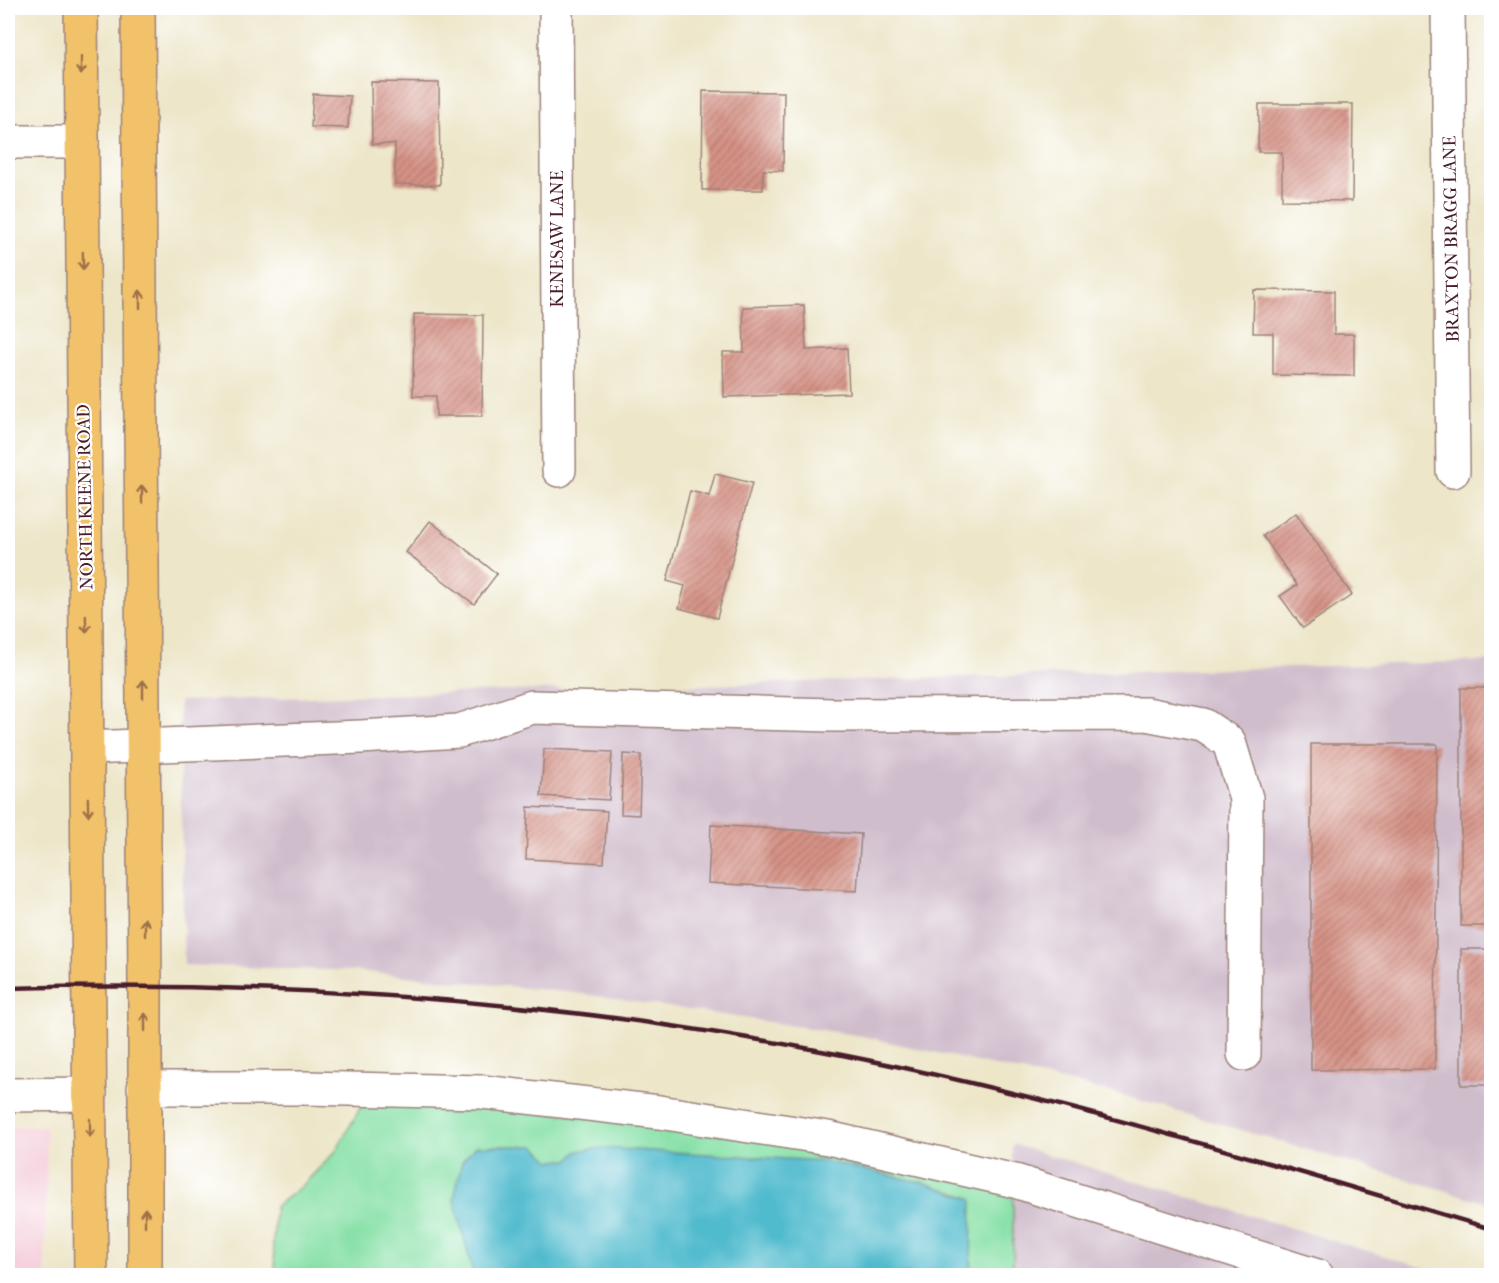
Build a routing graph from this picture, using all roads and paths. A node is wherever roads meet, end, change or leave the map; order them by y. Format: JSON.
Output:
{"nodes":[{"id":1,"x":81,"y":8,"type":"edge"},
{"id":2,"x":138,"y":8,"type":"edge"},
{"id":3,"x":556,"y":8,"type":"edge"},
{"id":4,"x":1448,"y":8,"type":"edge"},
{"id":5,"x":8,"y":142,"type":"edge"},
{"id":6,"x":82,"y":142,"type":"junction"},
{"id":7,"x":559,"y":470,"type":"dead end"},
{"id":8,"x":1453,"y":471,"type":"dead end"},
{"id":9,"x":144,"y":747,"type":"junction"},
{"id":10,"x":87,"y":748,"type":"junction"},
{"id":11,"x":1244,"y":1053,"type":"dead end"},
{"id":12,"x":144,"y":1088,"type":"junction"},
{"id":13,"x":90,"y":1094,"type":"junction"},
{"id":14,"x":8,"y":1095,"type":"edge"},
{"id":15,"x":91,"y":1275,"type":"edge"},
{"id":16,"x":145,"y":1275,"type":"edge"},
{"id":17,"x":1317,"y":1275,"type":"edge"}],
"edges":[{"from":1,"to":6,"type":"main road","name":"NORTH KEENE ROAD","one_way":true},
{"from":9,"to":2,"type":"main road","one_way":true},
{"from":3,"to":7,"type":"street","name":"KENESAW LANE"},
{"from":4,"to":8,"type":"street","name":"BRAXTON BRAGG LANE"},
{"from":5,"to":6,"type":"street"},
{"from":6,"to":10,"type":"main road","name":"NORTH KEENE ROAD","one_way":true},
{"from":9,"to":10,"type":"street"},
{"from":9,"to":11,"type":"street"},
{"from":12,"to":9,"type":"main road","one_way":true},
{"from":10,"to":13,"type":"main road","name":"NORTH KEENE ROAD","one_way":true},
{"from":16,"to":12,"type":"main road","one_way":true},
{"from":12,"to":17,"type":"street"},
{"from":13,"to":14,"type":"street"},
{"from":13,"to":15,"type":"main road","name":"NORTH KEENE ROAD","one_way":true}]}
